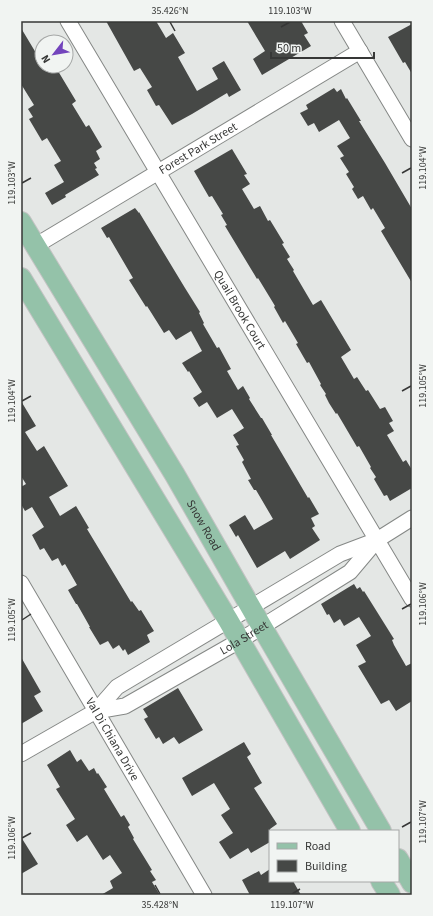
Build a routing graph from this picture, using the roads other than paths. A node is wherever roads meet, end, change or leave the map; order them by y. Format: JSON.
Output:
{"nodes":[{"id":1,"x":68,"y":21,"type":"edge"},
{"id":2,"x":342,"y":21,"type":"edge"},
{"id":3,"x":360,"y":51,"type":"junction"},
{"id":4,"x":412,"y":139,"type":"edge"},
{"id":5,"x":158,"y":173,"type":"junction"},
{"id":6,"x":21,"y":222,"type":"edge"},
{"id":7,"x":35,"y":246,"type":"junction"},
{"id":8,"x":21,"y":278,"type":"edge"},
{"id":9,"x":412,"y":518,"type":"edge"},
{"id":10,"x":377,"y":540,"type":"junction"},
{"id":11,"x":21,"y":583,"type":"edge"},
{"id":12,"x":412,"y":599,"type":"edge"},
{"id":13,"x":251,"y":607,"type":"junction"},
{"id":14,"x":228,"y":620,"type":"junction"},
{"id":15,"x":262,"y":627,"type":"junction"},
{"id":16,"x":239,"y":640,"type":"junction"},
{"id":17,"x":96,"y":711,"type":"junction"},
{"id":18,"x":21,"y":754,"type":"edge"},
{"id":19,"x":349,"y":830,"type":"edge"},
{"id":20,"x":380,"y":830,"type":"edge"},
{"id":21,"x":399,"y":861,"type":"edge"},
{"id":22,"x":382,"y":882,"type":"edge"},
{"id":23,"x":412,"y":883,"type":"edge"},
{"id":24,"x":204,"y":895,"type":"edge"},
{"id":25,"x":390,"y":895,"type":"edge"}],
"edges":[{"from":1,"to":5,"type":"street","name":"Quail Brook Court"},
{"from":2,"to":3,"type":"street"},
{"from":3,"to":4,"type":"street"},
{"from":3,"to":5,"type":"street","name":"Forest Park Street"},
{"from":5,"to":7,"type":"street","name":"Forest Park Street"},
{"from":5,"to":10,"type":"street","name":"Quail Brook Court"},
{"from":6,"to":7,"type":"main road","name":"Snow Road"},
{"from":7,"to":13,"type":"main road","name":"Snow Road"},
{"from":8,"to":14,"type":"main road"},
{"from":9,"to":10,"type":"street","name":"Lola Street"},
{"from":10,"to":12,"type":"street","name":"Quail Brook Court"},
{"from":10,"to":13,"type":"street","name":"Lola Street"},
{"from":10,"to":15,"type":"street","name":"Lola Street"},
{"from":11,"to":17,"type":"street","name":"Val Di Chiana Drive"},
{"from":13,"to":14,"type":"street","name":"Lola Street"},
{"from":13,"to":15,"type":"main road","name":"Snow Road"},
{"from":14,"to":16,"type":"main road"},
{"from":14,"to":17,"type":"street","name":"Lola Street"},
{"from":15,"to":16,"type":"street","name":"Lola Street"},
{"from":15,"to":20,"type":"main road","name":"Snow Road"},
{"from":16,"to":17,"type":"street","name":"Lola Street"},
{"from":16,"to":19,"type":"main road"},
{"from":17,"to":18,"type":"street","name":"Lola Street"},
{"from":17,"to":24,"type":"street","name":"Val Di Chiana Drive"},
{"from":21,"to":23,"type":"main road"},
{"from":22,"to":25,"type":"main road"}]}
